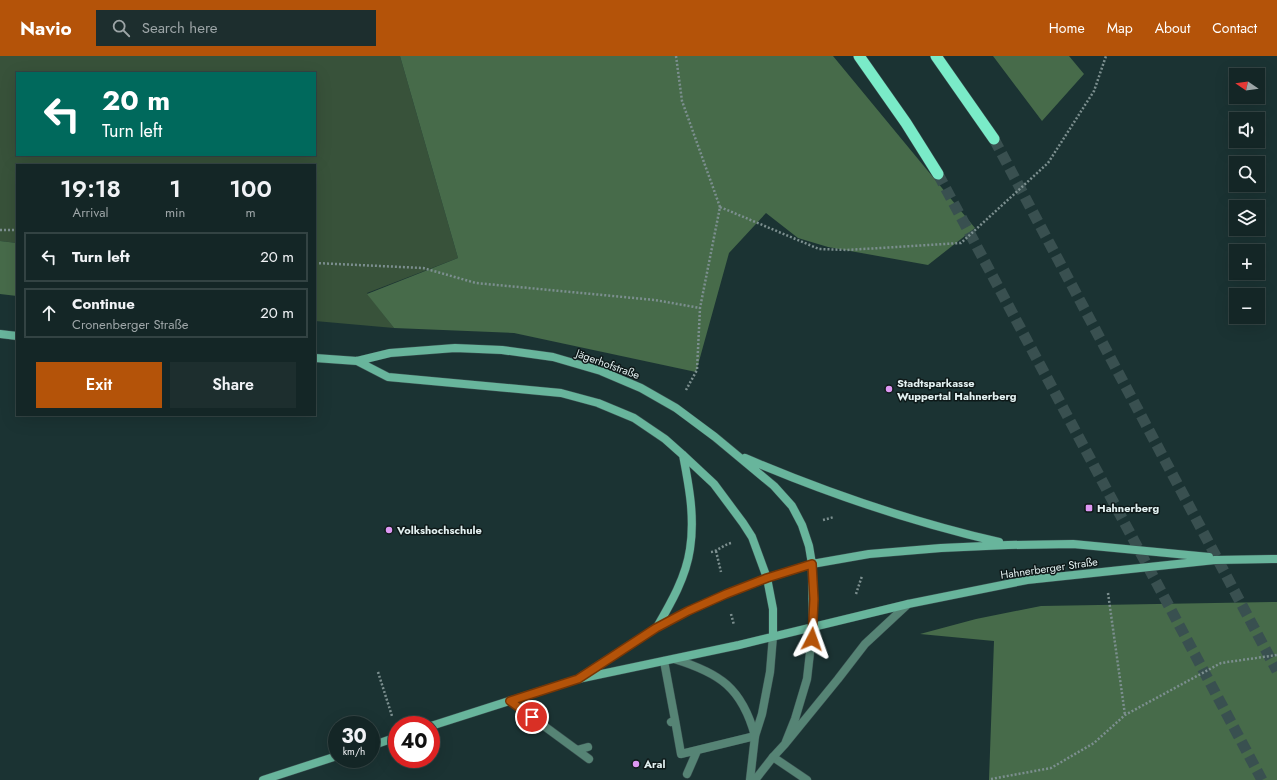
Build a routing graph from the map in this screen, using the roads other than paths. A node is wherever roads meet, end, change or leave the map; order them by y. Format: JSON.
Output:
{"nodes":[{"id":1,"x":859,"y":56,"type":"edge"},
{"id":2,"x":936,"y":56,"type":"edge"},
{"id":3,"x":994,"y":139,"type":"tunnel mouth"},
{"id":4,"x":938,"y":174,"type":"tunnel mouth"},
{"id":5,"x":0,"y":334,"type":"edge"},
{"id":6,"x":16,"y":336,"type":"edge"},
{"id":7,"x":316,"y":358,"type":"edge"},
{"id":8,"x":357,"y":361,"type":"junction"},
{"id":9,"x":736,"y":454,"type":"junction"},
{"id":10,"x":683,"y":455,"type":"junction"},
{"id":11,"x":1008,"y":544,"type":"junction"},
{"id":12,"x":1230,"y":559,"type":"junction"},
{"id":13,"x":1277,"y":559,"type":"edge"},
{"id":14,"x":812,"y":564,"type":"junction"},
{"id":15,"x":767,"y":578,"type":"junction"},
{"id":16,"x":908,"y":604,"type":"junction"},
{"id":17,"x":813,"y":626,"type":"junction"},
{"id":18,"x":656,"y":628,"type":"junction"},
{"id":19,"x":774,"y":636,"type":"junction"},
{"id":20,"x":674,"y":659,"type":"junction"},
{"id":21,"x":664,"y":661,"type":"junction"},
{"id":22,"x":578,"y":679,"type":"junction"},
{"id":23,"x":510,"y":701,"type":"junction"},
{"id":24,"x":440,"y":723,"type":"edge"},
{"id":25,"x":755,"y":736,"type":"junction"},
{"id":26,"x":784,"y":744,"type":"junction"},
{"id":27,"x":588,"y":747,"type":"dead end"},
{"id":28,"x":577,"y":750,"type":"junction"},
{"id":29,"x":697,"y":751,"type":"junction"},
{"id":30,"x":773,"y":757,"type":"junction"},
{"id":31,"x":328,"y":759,"type":"edge"},
{"id":32,"x":589,"y":759,"type":"dead end"},
{"id":33,"x":687,"y":774,"type":"dead end"},
{"id":34,"x":263,"y":780,"type":"edge"},
{"id":35,"x":750,"y":780,"type":"edge"},
{"id":36,"x":755,"y":780,"type":"edge"},
{"id":37,"x":807,"y":780,"type":"edge"}],
"edges":[{"from":1,"to":4,"type":"highway"},
{"from":2,"to":3,"type":"highway"},
{"from":5,"to":6,"type":"main road"},
{"from":7,"to":8,"type":"main road","name":"Jägerhofstraße"},
{"from":8,"to":9,"type":"main road","name":"Jägerhofstraße"},
{"from":8,"to":10,"type":"main road","name":"Jägerhofstraße"},
{"from":9,"to":11,"type":"main road"},
{"from":9,"to":14,"type":"main road","name":"Jägerhofstraße"},
{"from":10,"to":15,"type":"main road","name":"Jägerhofstraße"},
{"from":10,"to":18,"type":"main road"},
{"from":11,"to":12,"type":"main road","name":"Hahnerberger Straße"},
{"from":11,"to":14,"type":"main road","name":"Hahnerberger Straße"},
{"from":12,"to":13,"type":"main road","name":"Hahnerberger Straße"},
{"from":12,"to":16,"type":"main road","name":"Hahnerberger Straße"},
{"from":14,"to":15,"type":"main road","name":"Hahnerberger Straße"},
{"from":14,"to":17,"type":"main road","name":"Jägerhofstraße"},
{"from":15,"to":18,"type":"main road","name":"Hahnerberger Straße"},
{"from":15,"to":19,"type":"main road","name":"Jägerhofstraße"},
{"from":16,"to":17,"type":"main road","name":"Hahnerberger Straße"},
{"from":16,"to":26,"type":"street"},
{"from":17,"to":19,"type":"main road","name":"Hahnerberger Straße"},
{"from":17,"to":26,"type":"street"},
{"from":18,"to":22,"type":"main road","name":"Hahnerberger Straße"},
{"from":19,"to":20,"type":"main road","name":"Hahnerberger Straße"},
{"from":19,"to":25,"type":"street"},
{"from":20,"to":21,"type":"main road","name":"Hahnerberger Straße"},
{"from":20,"to":25,"type":"street"},
{"from":21,"to":22,"type":"main road","name":"Hahnerberger Straße"},
{"from":21,"to":29,"type":"street"},
{"from":22,"to":23,"type":"main road"},
{"from":23,"to":24,"type":"main road"},
{"from":23,"to":28,"type":"street"},
{"from":25,"to":29,"type":"street"},
{"from":25,"to":35,"type":"street"},
{"from":26,"to":30,"type":"street"},
{"from":27,"to":28,"type":"street"},
{"from":28,"to":32,"type":"street"},
{"from":29,"to":33,"type":"street"},
{"from":30,"to":36,"type":"street"},
{"from":30,"to":37,"type":"street"},
{"from":31,"to":34,"type":"main road"}]}
